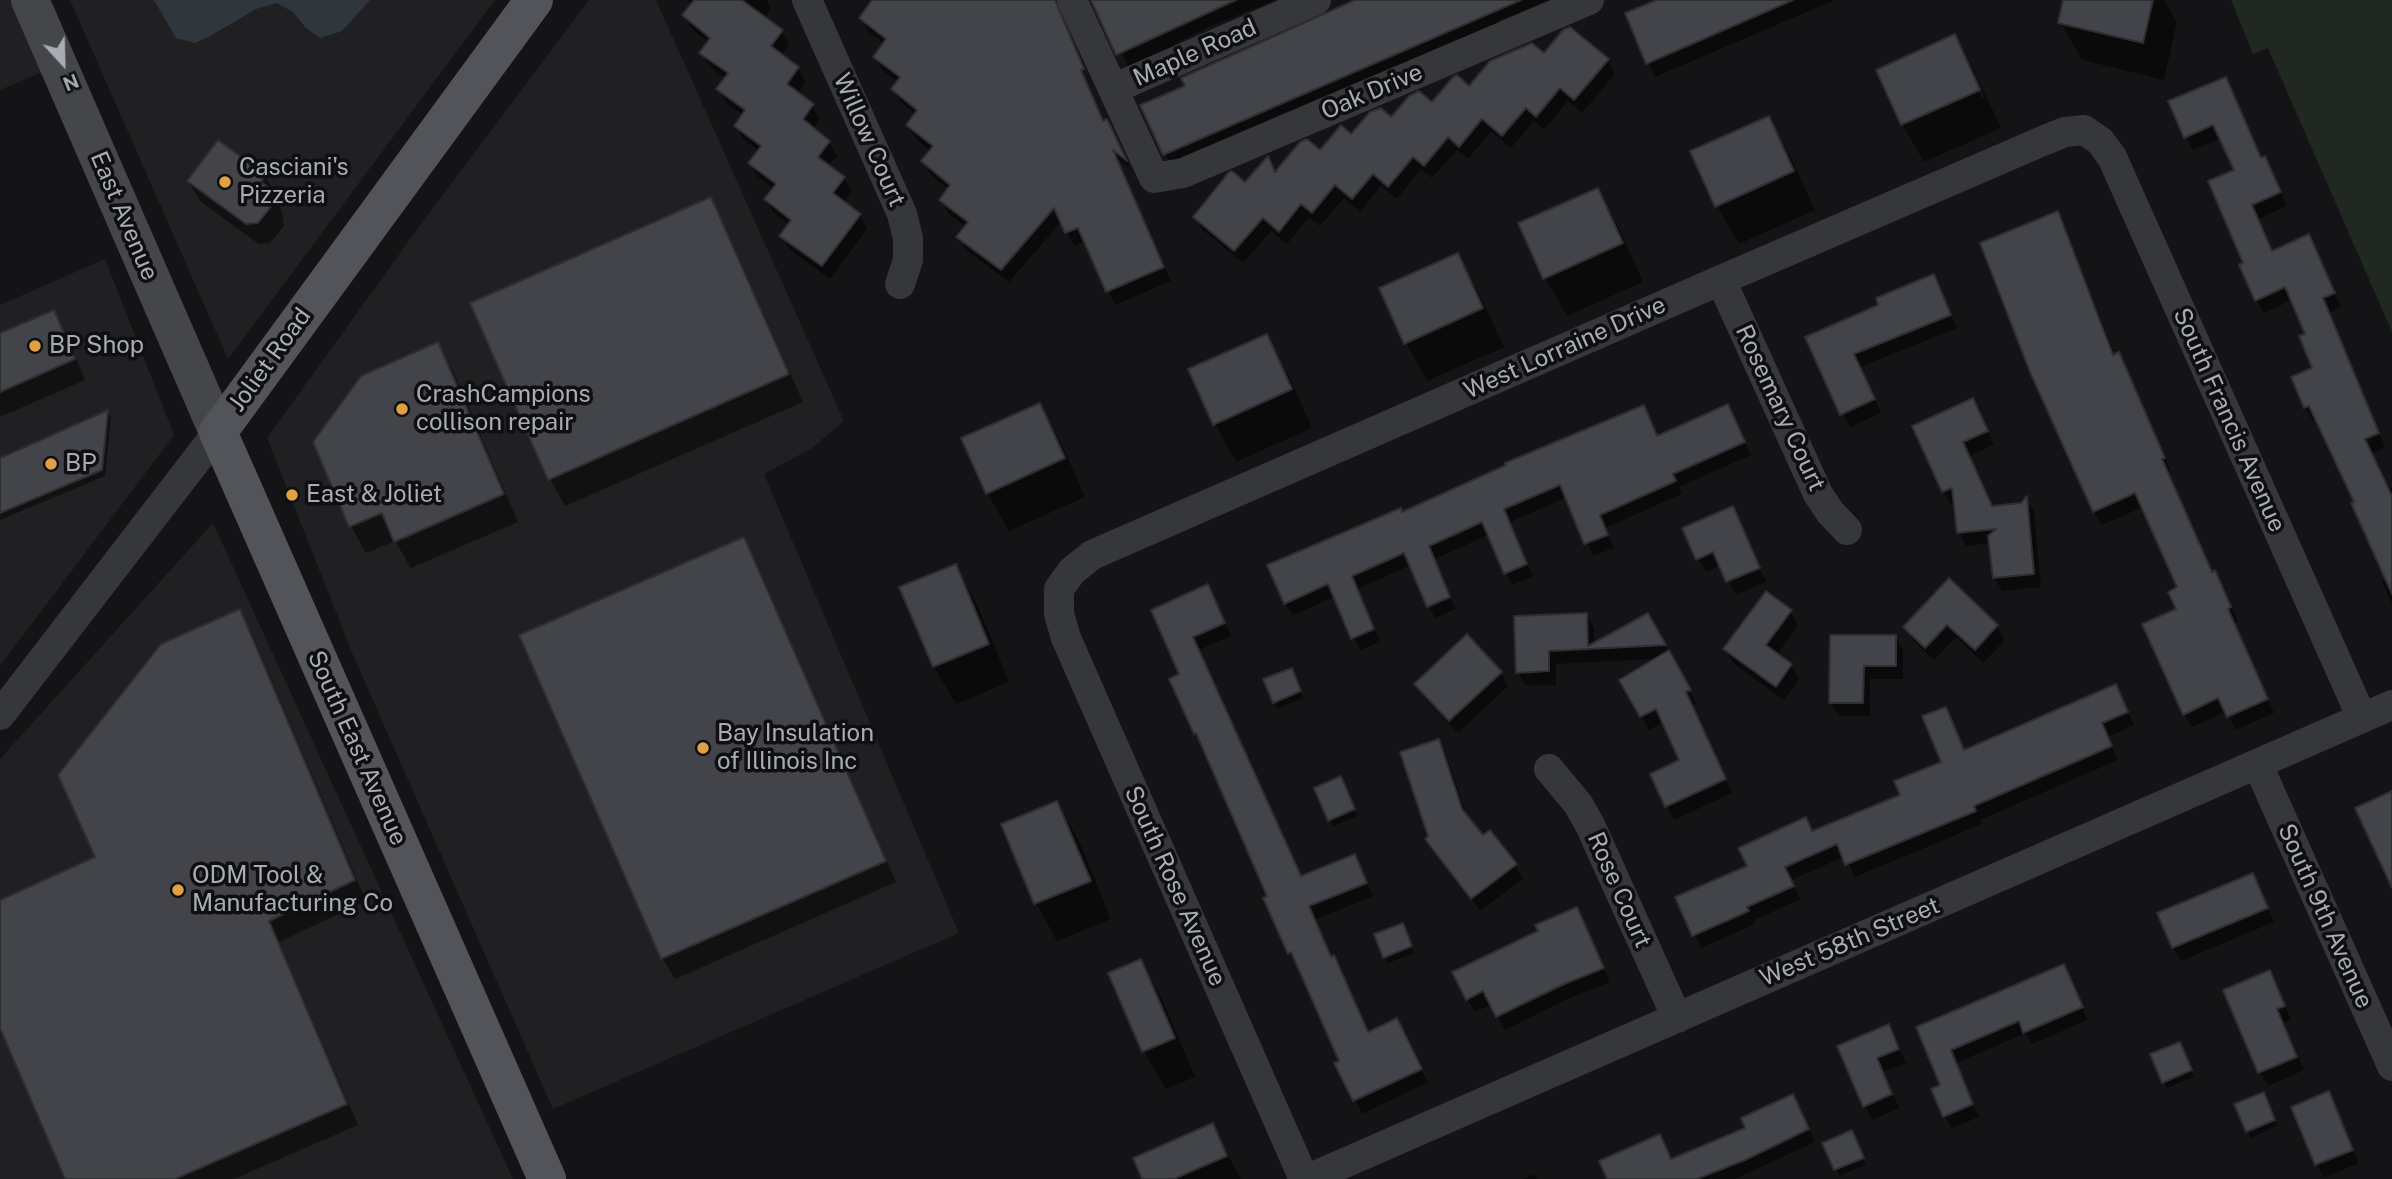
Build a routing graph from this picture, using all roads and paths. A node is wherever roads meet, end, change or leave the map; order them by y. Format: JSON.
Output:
{"nodes":[{"id":1,"x":30,"y":0,"type":"edge"},
{"id":2,"x":534,"y":0,"type":"edge"},
{"id":3,"x":807,"y":0,"type":"edge"},
{"id":4,"x":1072,"y":0,"type":"edge"},
{"id":5,"x":1316,"y":0,"type":"edge"},
{"id":6,"x":1589,"y":0,"type":"edge"},
{"id":7,"x":1113,"y":89,"type":"junction"},
{"id":8,"x":2084,"y":130,"type":"joint"},
{"id":9,"x":1721,"y":280,"type":"junction"},
{"id":10,"x":900,"y":284,"type":"dead end"},
{"id":11,"x":218,"y":432,"type":"junction"},
{"id":12,"x":1847,"y":530,"type":"dead end"},
{"id":13,"x":1059,"y":589,"type":"joint"},
{"id":14,"x":2392,"y":705,"type":"edge"},
{"id":15,"x":0,"y":715,"type":"edge"},
{"id":16,"x":2362,"y":718,"type":"junction"},
{"id":17,"x":2258,"y":765,"type":"junction"},
{"id":18,"x":1549,"y":769,"type":"dead end"},
{"id":19,"x":1677,"y":1018,"type":"junction"},
{"id":20,"x":2392,"y":1066,"type":"edge"},
{"id":21,"x":547,"y":1179,"type":"edge"},
{"id":22,"x":1306,"y":1179,"type":"edge"}],
"edges":[{"from":1,"to":11,"type":"street","name":"East Avenue"},
{"from":2,"to":11,"type":"main road","name":"Joliet Road"},
{"from":3,"to":10,"type":"street","name":"Willow Court"},
{"from":4,"to":7,"type":"street"},
{"from":5,"to":7,"type":"street","name":"Maple Road"},
{"from":6,"to":7,"type":"street","name":"Oak Drive"},
{"from":8,"to":9,"type":"street","name":"West Lorraine Drive"},
{"from":8,"to":16,"type":"street","name":"South Francis Avenue"},
{"from":9,"to":12,"type":"street","name":"Rosemary Court"},
{"from":9,"to":13,"type":"street","name":"West Lorraine Drive"},
{"from":11,"to":15,"type":"street","name":"Joliet Road"},
{"from":11,"to":21,"type":"main road","name":"South East Avenue"},
{"from":13,"to":22,"type":"street","name":"South Rose Avenue"},
{"from":14,"to":16,"type":"street","name":"West 58th Street"},
{"from":16,"to":17,"type":"street","name":"West 58th Street"},
{"from":17,"to":19,"type":"street","name":"West 58th Street"},
{"from":17,"to":20,"type":"street","name":"South 9th Avenue"},
{"from":18,"to":19,"type":"street","name":"Rose Court"},
{"from":19,"to":22,"type":"street","name":"West 58th Street"}]}
